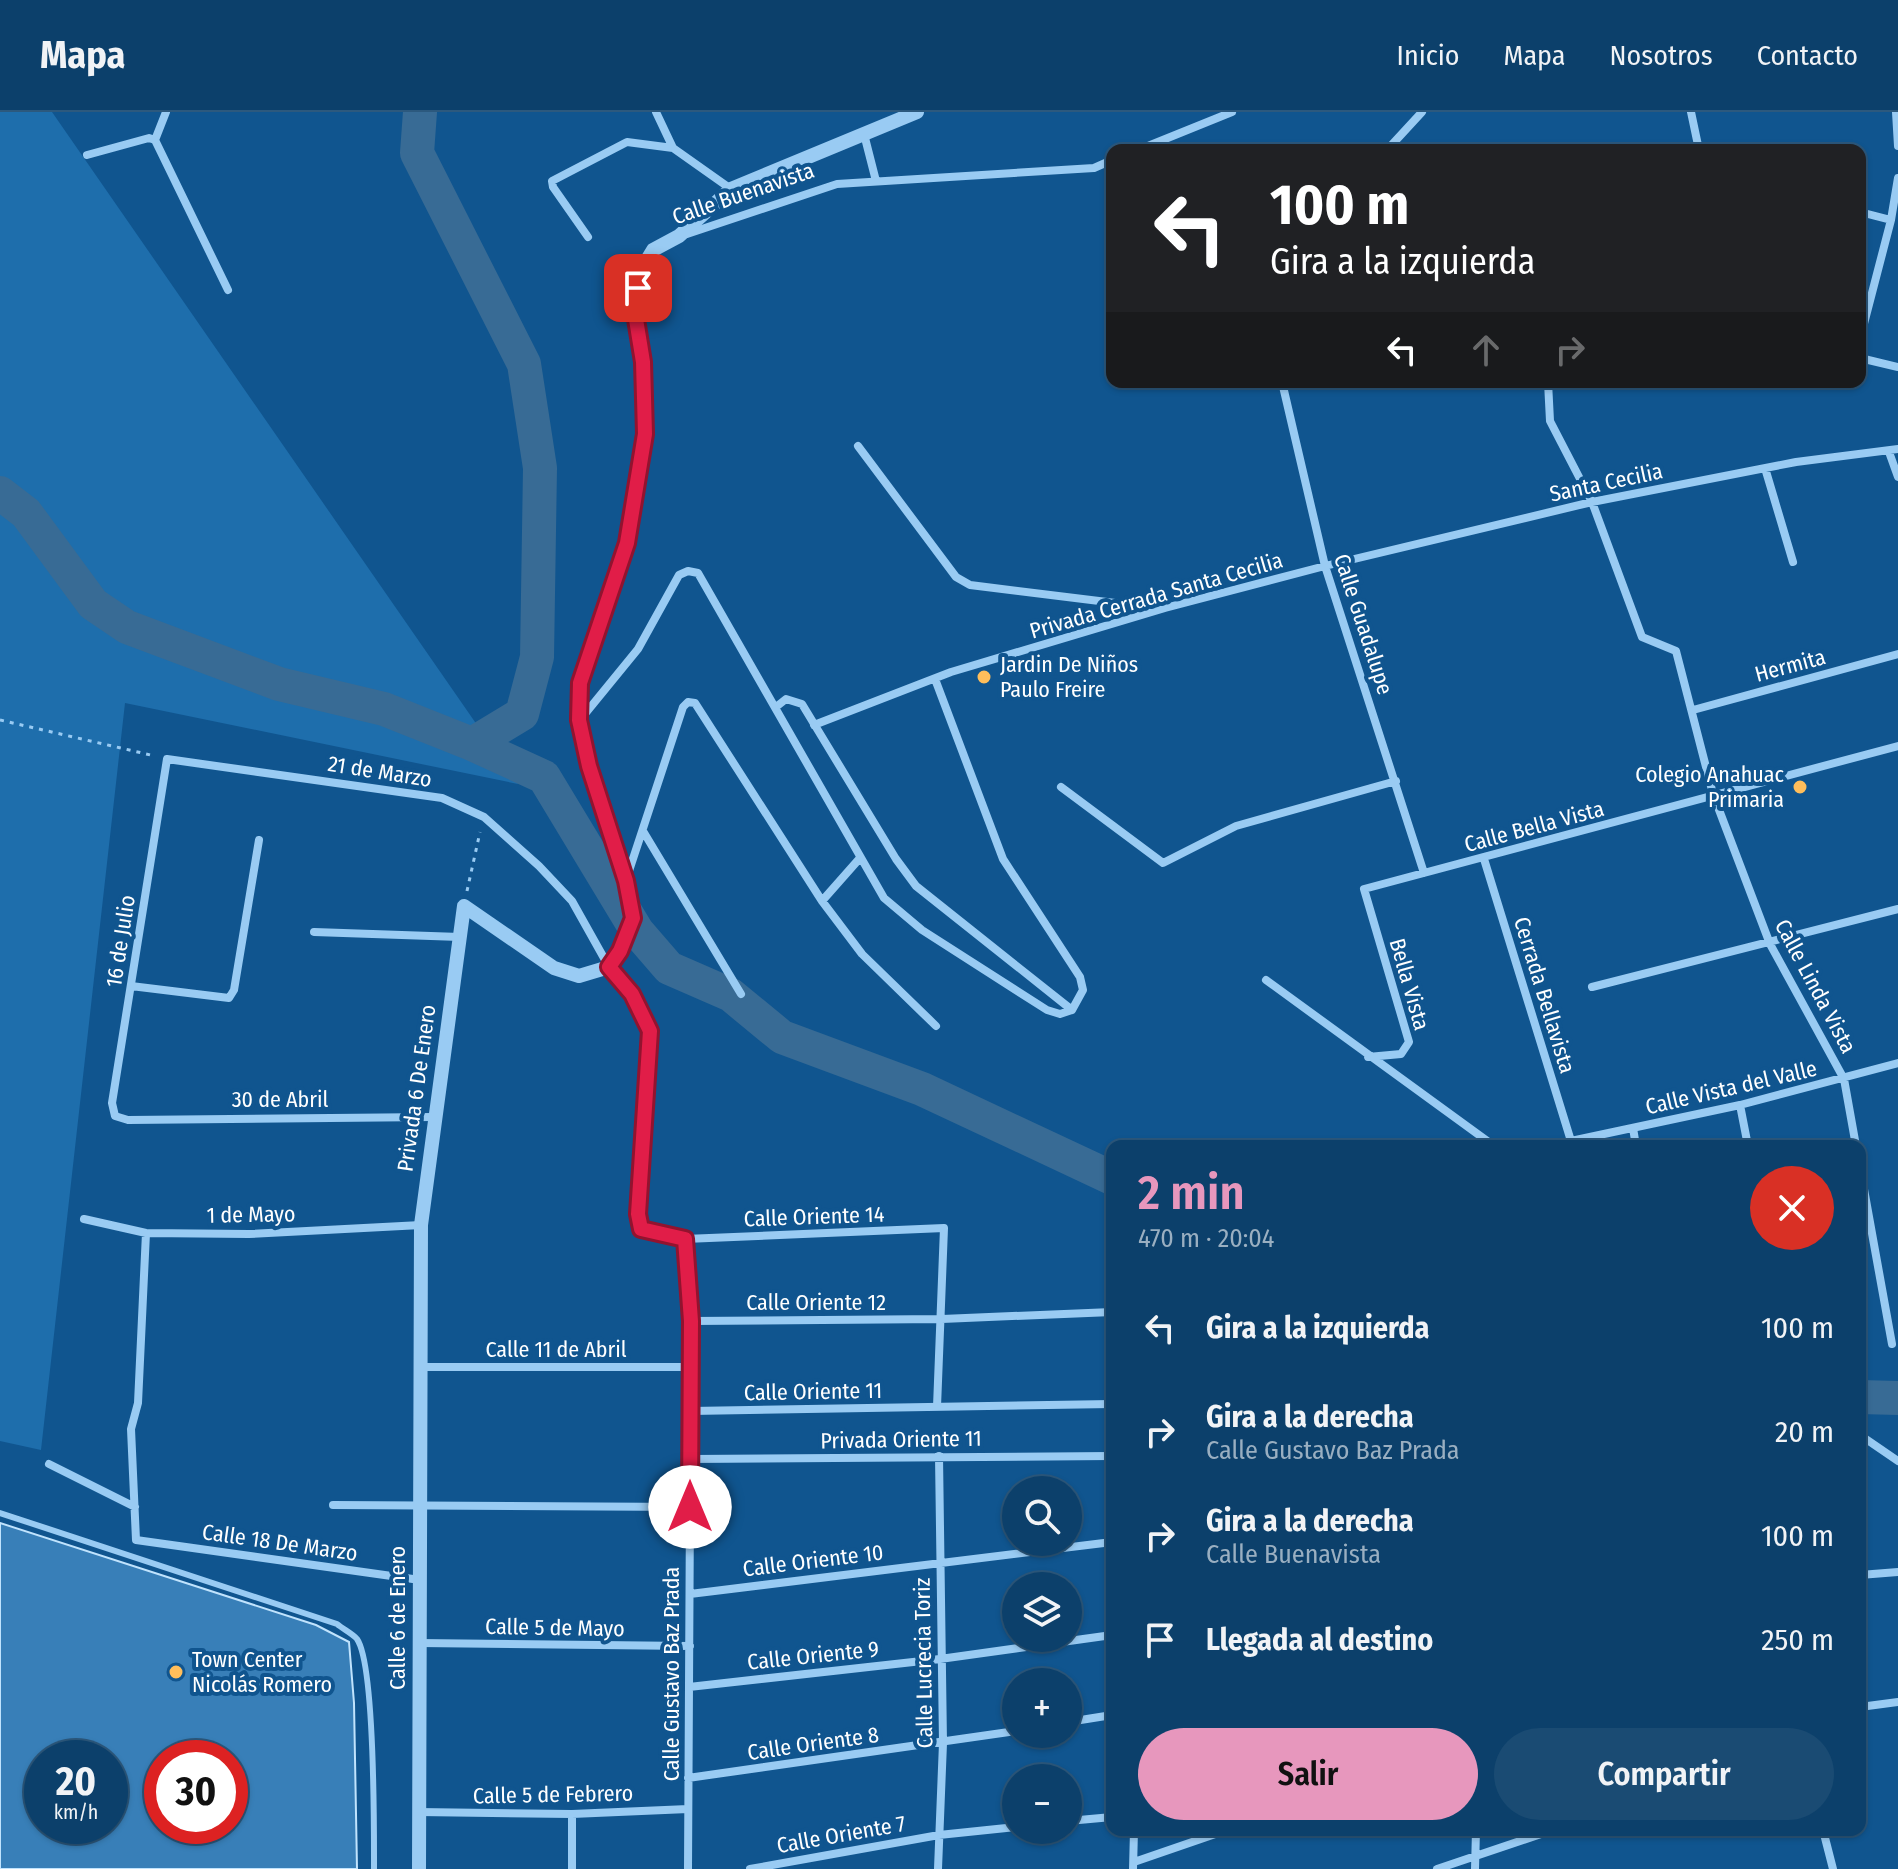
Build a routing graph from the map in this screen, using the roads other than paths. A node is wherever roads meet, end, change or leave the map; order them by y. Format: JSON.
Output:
{"nodes":[{"id":1,"x":166,"y":112,"type":"edge"},
{"id":2,"x":656,"y":112,"type":"edge"},
{"id":3,"x":917,"y":112,"type":"edge"},
{"id":4,"x":1232,"y":112,"type":"edge"},
{"id":5,"x":1422,"y":112,"type":"edge"},
{"id":6,"x":1691,"y":112,"type":"edge"},
{"id":7,"x":1896,"y":112,"type":"edge"},
{"id":8,"x":864,"y":134,"type":"junction"},
{"id":9,"x":155,"y":140,"type":"junction"},
{"id":10,"x":1153,"y":144,"type":"edge"},
{"id":11,"x":1393,"y":144,"type":"edge"},
{"id":12,"x":1698,"y":144,"type":"edge"},
{"id":13,"x":1898,"y":146,"type":"edge"},
{"id":14,"x":673,"y":148,"type":"junction"},
{"id":15,"x":87,"y":155,"type":"dead end"},
{"id":16,"x":1106,"y":163,"type":"edge"},
{"id":17,"x":1898,"y":178,"type":"edge"},
{"id":18,"x":876,"y":181,"type":"junction"},
{"id":19,"x":731,"y":189,"type":"junction"},
{"id":20,"x":1866,"y":214,"type":"edge"},
{"id":21,"x":1891,"y":220,"type":"junction"},
{"id":22,"x":679,"y":236,"type":"junction"},
{"id":23,"x":588,"y":237,"type":"dead end"},
{"id":24,"x":228,"y":290,"type":"dead end"},
{"id":25,"x":1866,"y":316,"type":"edge"},
{"id":26,"x":1866,"y":359,"type":"edge"},
{"id":27,"x":1898,"y":367,"type":"edge"},
{"id":28,"x":1283,"y":388,"type":"edge"},
{"id":29,"x":1548,"y":388,"type":"edge"},
{"id":30,"x":858,"y":446,"type":"dead end"},
{"id":31,"x":1893,"y":451,"type":"edge"},
{"id":32,"x":1765,"y":468,"type":"junction"},
{"id":33,"x":1898,"y":477,"type":"edge"},
{"id":34,"x":1592,"y":502,"type":"junction"},
{"id":35,"x":1793,"y":562,"type":"dead end"},
{"id":36,"x":1325,"y":566,"type":"junction"},
{"id":37,"x":1165,"y":608,"type":"junction"},
{"id":38,"x":1898,"y":654,"type":"edge"},
{"id":39,"x":935,"y":679,"type":"junction"},
{"id":40,"x":776,"y":707,"type":"junction"},
{"id":41,"x":1693,"y":710,"type":"junction"},
{"id":42,"x":579,"y":720,"type":"junction"},
{"id":43,"x":814,"y":725,"type":"junction"},
{"id":44,"x":1898,"y":746,"type":"edge"},
{"id":45,"x":167,"y":759,"type":"joint"},
{"id":46,"x":1396,"y":781,"type":"junction"},
{"id":47,"x":1061,"y":787,"type":"dead end"},
{"id":48,"x":1713,"y":794,"type":"junction"},
{"id":49,"x":643,"y":831,"type":"junction"},
{"id":50,"x":259,"y":840,"type":"dead end"},
{"id":51,"x":860,"y":858,"type":"junction"},
{"id":52,"x":1484,"y":859,"type":"junction"},
{"id":53,"x":1424,"y":873,"type":"junction"},
{"id":54,"x":626,"y":881,"type":"junction"},
{"id":55,"x":1364,"y":889,"type":"joint"},
{"id":56,"x":822,"y":901,"type":"junction"},
{"id":57,"x":1898,"y":909,"type":"edge"},
{"id":58,"x":314,"y":932,"type":"dead end"},
{"id":59,"x":460,"y":937,"type":"junction"},
{"id":60,"x":1770,"y":944,"type":"junction"},
{"id":61,"x":609,"y":967,"type":"junction"},
{"id":62,"x":1266,"y":980,"type":"dead end"},
{"id":63,"x":131,"y":986,"type":"junction"},
{"id":64,"x":1592,"y":987,"type":"dead end"},
{"id":65,"x":741,"y":994,"type":"dead end"},
{"id":66,"x":1072,"y":1010,"type":"junction"},
{"id":67,"x":936,"y":1026,"type":"dead end"},
{"id":68,"x":1368,"y":1057,"type":"junction"},
{"id":69,"x":1898,"y":1063,"type":"edge"},
{"id":70,"x":1844,"y":1079,"type":"junction"},
{"id":71,"x":1740,"y":1105,"type":"junction"},
{"id":72,"x":433,"y":1117,"type":"junction"},
{"id":73,"x":128,"y":1120,"type":"joint"},
{"id":74,"x":1633,"y":1128,"type":"junction"},
{"id":75,"x":1486,"y":1140,"type":"edge"},
{"id":76,"x":1571,"y":1140,"type":"edge"},
{"id":77,"x":1576,"y":1140,"type":"edge"},
{"id":78,"x":1635,"y":1140,"type":"edge"},
{"id":79,"x":1747,"y":1140,"type":"edge"},
{"id":80,"x":1855,"y":1140,"type":"edge"},
{"id":81,"x":1866,"y":1200,"type":"edge"},
{"id":82,"x":84,"y":1219,"type":"dead end"},
{"id":83,"x":421,"y":1225,"type":"junction"},
{"id":84,"x":146,"y":1233,"type":"junction"},
{"id":85,"x":685,"y":1239,"type":"junction"},
{"id":86,"x":1106,"y":1312,"type":"edge"},
{"id":87,"x":942,"y":1319,"type":"junction"},
{"id":88,"x":691,"y":1321,"type":"junction"},
{"id":89,"x":1892,"y":1344,"type":"dead end"},
{"id":90,"x":420,"y":1367,"type":"junction"},
{"id":91,"x":691,"y":1367,"type":"junction"},
{"id":92,"x":1106,"y":1404,"type":"edge"},
{"id":93,"x":937,"y":1407,"type":"junction"},
{"id":94,"x":691,"y":1411,"type":"junction"},
{"id":95,"x":1866,"y":1439,"type":"edge"},
{"id":96,"x":939,"y":1456,"type":"junction"},
{"id":97,"x":1106,"y":1456,"type":"edge"},
{"id":98,"x":691,"y":1459,"type":"junction"},
{"id":99,"x":1898,"y":1461,"type":"edge"},
{"id":100,"x":49,"y":1464,"type":"dead end"},
{"id":101,"x":333,"y":1505,"type":"dead end"},
{"id":102,"x":420,"y":1506,"type":"junction"},
{"id":103,"x":135,"y":1507,"type":"junction"},
{"id":104,"x":690,"y":1507,"type":"junction"},
{"id":105,"x":0,"y":1513,"type":"edge"},
{"id":106,"x":1106,"y":1543,"type":"edge"},
{"id":107,"x":940,"y":1561,"type":"junction"},
{"id":108,"x":1898,"y":1572,"type":"edge"},
{"id":109,"x":1866,"y":1575,"type":"edge"},
{"id":110,"x":420,"y":1580,"type":"junction"},
{"id":111,"x":690,"y":1594,"type":"junction"},
{"id":112,"x":1106,"y":1636,"type":"edge"},
{"id":113,"x":419,"y":1643,"type":"junction"},
{"id":114,"x":690,"y":1646,"type":"junction"},
{"id":115,"x":940,"y":1659,"type":"junction"},
{"id":116,"x":689,"y":1687,"type":"junction"},
{"id":117,"x":1898,"y":1702,"type":"edge"},
{"id":118,"x":1866,"y":1706,"type":"edge"},
{"id":119,"x":1106,"y":1716,"type":"edge"},
{"id":120,"x":1082,"y":1720,"type":"edge"},
{"id":121,"x":1002,"y":1733,"type":"edge"},
{"id":122,"x":943,"y":1743,"type":"junction"},
{"id":123,"x":688,"y":1778,"type":"junction"},
{"id":124,"x":688,"y":1809,"type":"junction"},
{"id":125,"x":417,"y":1812,"type":"junction"},
{"id":126,"x":572,"y":1814,"type":"junction"},
{"id":127,"x":1106,"y":1818,"type":"edge"},
{"id":128,"x":1082,"y":1820,"type":"edge"},
{"id":129,"x":1002,"y":1828,"type":"edge"},
{"id":130,"x":939,"y":1835,"type":"junction"},
{"id":131,"x":1134,"y":1836,"type":"edge"},
{"id":132,"x":1212,"y":1836,"type":"edge"},
{"id":133,"x":1476,"y":1836,"type":"edge"},
{"id":134,"x":1535,"y":1836,"type":"edge"},
{"id":135,"x":1825,"y":1836,"type":"edge"},
{"id":136,"x":1476,"y":1856,"type":"junction"},
{"id":137,"x":1134,"y":1866,"type":"edge"},
{"id":138,"x":374,"y":1869,"type":"edge"},
{"id":139,"x":419,"y":1869,"type":"edge"},
{"id":140,"x":572,"y":1869,"type":"edge"},
{"id":141,"x":688,"y":1869,"type":"edge"},
{"id":142,"x":750,"y":1869,"type":"edge"},
{"id":143,"x":938,"y":1869,"type":"edge"},
{"id":144,"x":1437,"y":1869,"type":"edge"},
{"id":145,"x":1475,"y":1869,"type":"edge"},
{"id":146,"x":1833,"y":1869,"type":"edge"}],
"edges":[{"from":1,"to":9,"type":"street"},
{"from":2,"to":14,"type":"street"},
{"from":3,"to":8,"type":"street"},
{"from":4,"to":10,"type":"street"},
{"from":5,"to":11,"type":"street"},
{"from":6,"to":12,"type":"street"},
{"from":7,"to":13,"type":"street"},
{"from":8,"to":18,"type":"street"},
{"from":8,"to":19,"type":"street"},
{"from":9,"to":15,"type":"street"},
{"from":9,"to":24,"type":"street"},
{"from":14,"to":19,"type":"street"},
{"from":14,"to":23,"type":"street"},
{"from":16,"to":18,"type":"street","name":"Calle Buenavista"},
{"from":17,"to":21,"type":"street"},
{"from":18,"to":22,"type":"street","name":"Calle Buenavista"},
{"from":19,"to":22,"type":"street"},
{"from":20,"to":21,"type":"street"},
{"from":21,"to":25,"type":"street"},
{"from":22,"to":42,"type":"street","name":"Calle Buenavista"},
{"from":26,"to":27,"type":"street"},
{"from":28,"to":36,"type":"street","name":"Calle Guadalupe"},
{"from":29,"to":34,"type":"street"},
{"from":30,"to":37,"type":"street"},
{"from":31,"to":32,"type":"street","name":"Santa Cecilia"},
{"from":31,"to":33,"type":"street"},
{"from":32,"to":34,"type":"street","name":"Santa Cecilia"},
{"from":32,"to":35,"type":"street"},
{"from":34,"to":36,"type":"street","name":"Santa Cecilia"},
{"from":34,"to":41,"type":"street","name":"Calle Linda Vista"},
{"from":36,"to":37,"type":"street","name":"Privada Cerrada Santa Cecilia"},
{"from":36,"to":46,"type":"street","name":"Calle Guadalupe"},
{"from":37,"to":39,"type":"street","name":"Privada Cerrada Santa Cecilia"},
{"from":38,"to":41,"type":"street","name":"Hermita"},
{"from":39,"to":43,"type":"street","name":"Privada Cerrada Santa Cecilia"},
{"from":39,"to":66,"type":"street"},
{"from":40,"to":42,"type":"street"},
{"from":40,"to":43,"type":"street"},
{"from":40,"to":51,"type":"street"},
{"from":41,"to":48,"type":"street","name":"Calle Linda Vista"},
{"from":42,"to":54,"type":"street","name":"Calle Buenavista"},
{"from":43,"to":66,"type":"street"},
{"from":44,"to":48,"type":"street","name":"Calle Bella Vista"},
{"from":45,"to":61,"type":"street","name":"21 de Marzo"},
{"from":45,"to":63,"type":"street","name":"16 de Julio"},
{"from":46,"to":47,"type":"street"},
{"from":46,"to":53,"type":"street","name":"Calle Guadalupe"},
{"from":48,"to":52,"type":"street","name":"Calle Bella Vista"},
{"from":48,"to":60,"type":"street","name":"Calle Linda Vista"},
{"from":49,"to":54,"type":"street"},
{"from":49,"to":56,"type":"street"},
{"from":49,"to":65,"type":"street"},
{"from":50,"to":63,"type":"street"},
{"from":51,"to":56,"type":"street"},
{"from":51,"to":66,"type":"street"},
{"from":52,"to":53,"type":"street","name":"Calle Bella Vista"},
{"from":52,"to":76,"type":"street","name":"Cerrada Bellavista"},
{"from":53,"to":55,"type":"street","name":"Calle Bella Vista"},
{"from":54,"to":61,"type":"street","name":"Calle Buenavista"},
{"from":55,"to":68,"type":"street","name":"Bella Vista"},
{"from":56,"to":67,"type":"street"},
{"from":57,"to":60,"type":"street"},
{"from":58,"to":59,"type":"street"},
{"from":59,"to":61,"type":"street","name":"Privada 6 De Enero"},
{"from":59,"to":72,"type":"street","name":"Privada 6 De Enero"},
{"from":60,"to":64,"type":"street"},
{"from":60,"to":70,"type":"street","name":"Calle Linda Vista"},
{"from":61,"to":85,"type":"street","name":"Calle Oriente 14"},
{"from":62,"to":68,"type":"street"},
{"from":63,"to":73,"type":"street","name":"16 de Julio"},
{"from":68,"to":75,"type":"street"},
{"from":69,"to":70,"type":"street","name":"Calle Vista del Valle"},
{"from":70,"to":71,"type":"street","name":"Calle Vista del Valle"},
{"from":70,"to":80,"type":"street","name":"Calle Linda Vista"},
{"from":71,"to":74,"type":"street","name":"Calle Vista del Valle"},
{"from":71,"to":79,"type":"street"},
{"from":72,"to":73,"type":"street","name":"30 de Abril"},
{"from":72,"to":83,"type":"street","name":"Privada 6 De Enero"},
{"from":74,"to":77,"type":"street","name":"Calle Vista del Valle"},
{"from":74,"to":78,"type":"street"},
{"from":81,"to":89,"type":"street"},
{"from":82,"to":84,"type":"street","name":"1 de Mayo"},
{"from":83,"to":84,"type":"street","name":"1 de Mayo"},
{"from":83,"to":90,"type":"street","name":"Privada 6 De Enero"},
{"from":84,"to":103,"type":"street"},
{"from":85,"to":87,"type":"street","name":"Calle Oriente 14"},
{"from":85,"to":88,"type":"street","name":"Calle Gustavo Baz Prada"},
{"from":86,"to":87,"type":"street","name":"Calle Oriente 12"},
{"from":87,"to":88,"type":"street","name":"Calle Oriente 12"},
{"from":87,"to":93,"type":"street"},
{"from":88,"to":91,"type":"street","name":"Calle Gustavo Baz Prada"},
{"from":90,"to":91,"type":"street","name":"Calle 11 de Abril"},
{"from":90,"to":102,"type":"street","name":"Calle 6 de Enero"},
{"from":91,"to":94,"type":"street","name":"Calle Gustavo Baz Prada"},
{"from":92,"to":93,"type":"street","name":"Calle Oriente 11"},
{"from":93,"to":94,"type":"street","name":"Calle Oriente 11"},
{"from":94,"to":98,"type":"street","name":"Calle Gustavo Baz Prada"},
{"from":95,"to":99,"type":"street"},
{"from":96,"to":97,"type":"street","name":"Privada Oriente 11"},
{"from":96,"to":98,"type":"street","name":"Privada Oriente 11"},
{"from":96,"to":107,"type":"street","name":"Calle Lucrecia Toriz"},
{"from":98,"to":104,"type":"street","name":"Calle Gustavo Baz Prada"},
{"from":100,"to":103,"type":"street"},
{"from":101,"to":102,"type":"street"},
{"from":102,"to":104,"type":"street"},
{"from":102,"to":110,"type":"street","name":"Calle 6 de Enero"},
{"from":103,"to":110,"type":"street","name":"Calle 18 De Marzo"},
{"from":104,"to":111,"type":"street","name":"Calle Gustavo Baz Prada"},
{"from":105,"to":138,"type":"lane"},
{"from":106,"to":107,"type":"street","name":"Calle Oriente 10"},
{"from":107,"to":111,"type":"street","name":"Calle Oriente 10"},
{"from":107,"to":115,"type":"street","name":"Calle Lucrecia Toriz"},
{"from":108,"to":109,"type":"street"},
{"from":110,"to":113,"type":"street","name":"Calle 6 de Enero"},
{"from":111,"to":114,"type":"street","name":"Calle Gustavo Baz Prada"},
{"from":112,"to":115,"type":"street","name":"Calle Oriente 9"},
{"from":113,"to":114,"type":"street","name":"Calle 5 de Mayo"},
{"from":113,"to":125,"type":"street","name":"Calle 6 de Enero"},
{"from":114,"to":116,"type":"street","name":"Calle Gustavo Baz Prada"},
{"from":115,"to":116,"type":"street","name":"Calle Oriente 9"},
{"from":115,"to":122,"type":"street","name":"Calle Lucrecia Toriz"},
{"from":116,"to":123,"type":"street","name":"Calle Gustavo Baz Prada"},
{"from":117,"to":118,"type":"street"},
{"from":119,"to":120,"type":"street"},
{"from":121,"to":122,"type":"street","name":"Calle Oriente 8"},
{"from":122,"to":123,"type":"street","name":"Calle Oriente 8"},
{"from":122,"to":130,"type":"street","name":"Calle Lucrecia Toriz"},
{"from":123,"to":124,"type":"street","name":"Calle Gustavo Baz Prada"},
{"from":124,"to":126,"type":"street","name":"Calle 5 de Febrero"},
{"from":124,"to":141,"type":"street","name":"Calle Gustavo Baz Prada"},
{"from":125,"to":126,"type":"street","name":"Calle 5 de Febrero"},
{"from":125,"to":139,"type":"street","name":"Calle 6 de Enero"},
{"from":126,"to":140,"type":"street"},
{"from":127,"to":128,"type":"street"},
{"from":129,"to":130,"type":"street","name":"Calle Oriente 7"},
{"from":130,"to":142,"type":"street","name":"Calle Oriente 7"},
{"from":130,"to":143,"type":"street","name":"Calle Lucrecia Toriz"},
{"from":131,"to":137,"type":"street"},
{"from":132,"to":137,"type":"street"},
{"from":133,"to":136,"type":"street"},
{"from":134,"to":136,"type":"street"},
{"from":135,"to":146,"type":"street"},
{"from":136,"to":144,"type":"street"},
{"from":136,"to":145,"type":"street"}]}
